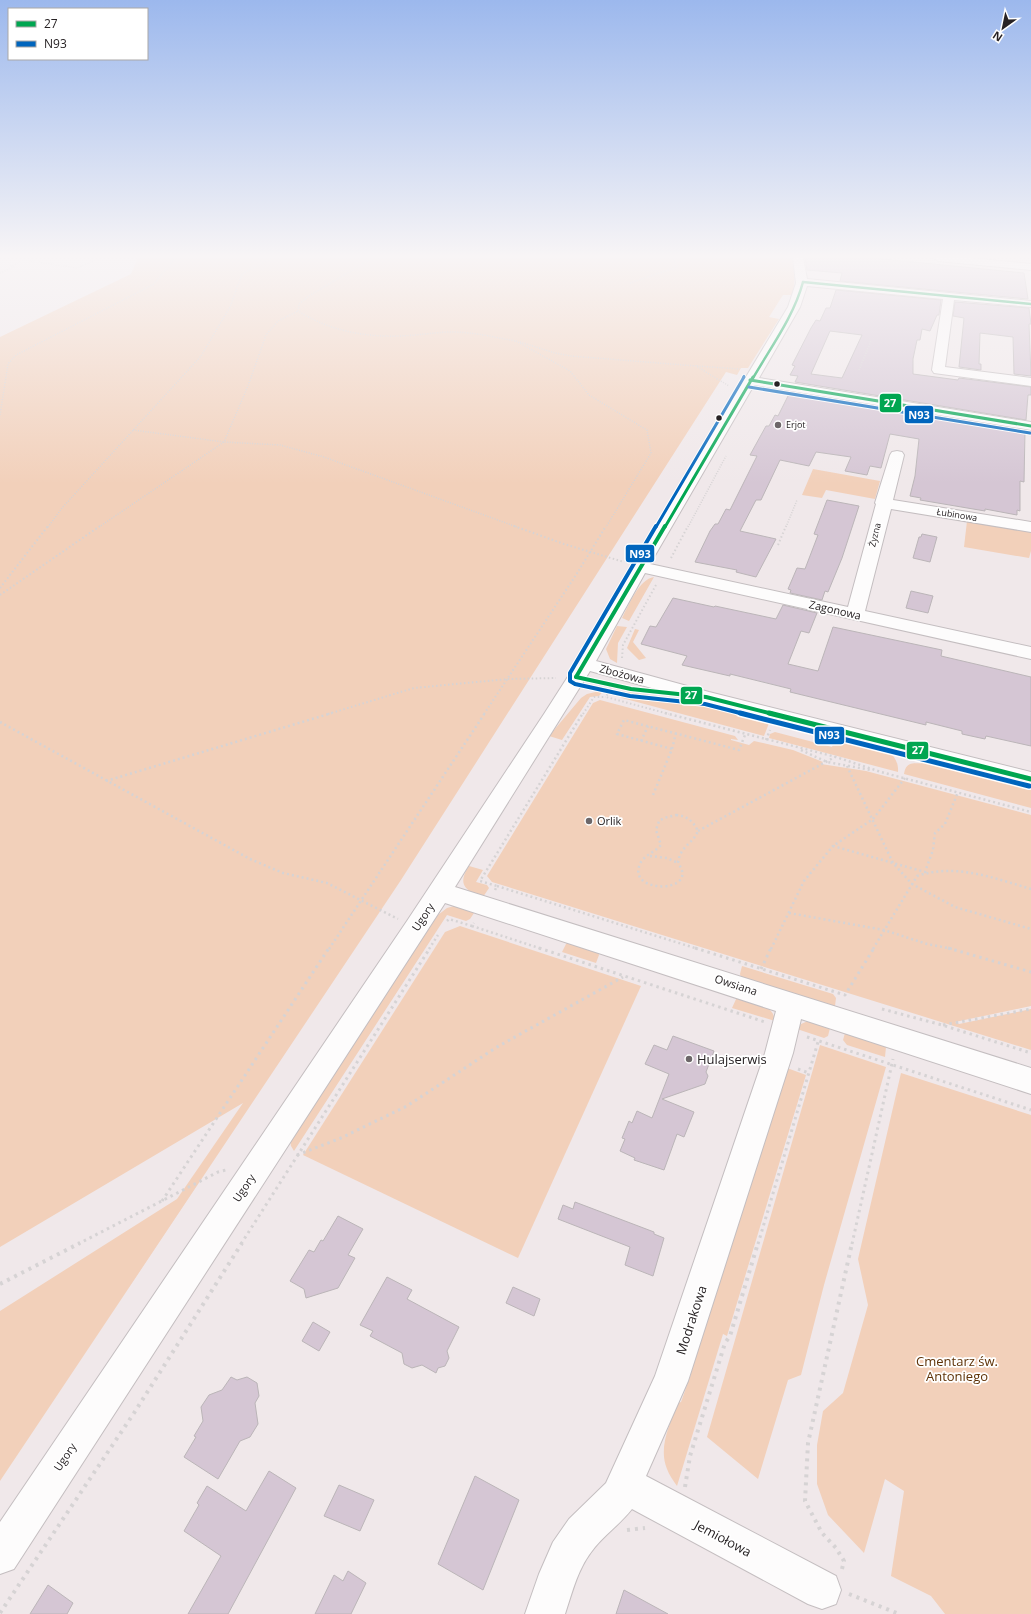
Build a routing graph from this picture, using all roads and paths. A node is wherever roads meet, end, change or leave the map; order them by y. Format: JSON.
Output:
{"nodes":[{"id":1,"x":58,"y":333,"type":"edge"},
{"id":2,"x":214,"y":333,"type":"edge"},
{"id":3,"x":267,"y":333,"type":"edge"},
{"id":4,"x":358,"y":333,"type":"edge"},
{"id":5,"x":425,"y":333,"type":"edge"},
{"id":6,"x":470,"y":333,"type":"edge"},
{"id":7,"x":778,"y":333,"type":"edge"},
{"id":8,"x":941,"y":333,"type":"edge"},
{"id":9,"x":516,"y":341,"type":"junction"},
{"id":10,"x":871,"y":341,"type":"dead end"},
{"id":11,"x":696,"y":366,"type":"junction"},
{"id":12,"x":859,"y":370,"type":"dead end"},
{"id":13,"x":750,"y":381,"type":"junction"},
{"id":14,"x":1031,"y":382,"type":"edge"},
{"id":15,"x":0,"y":415,"type":"edge"},
{"id":16,"x":1031,"y":426,"type":"edge"},
{"id":17,"x":134,"y":430,"type":"junction"},
{"id":18,"x":224,"y":442,"type":"junction"},
{"id":19,"x":728,"y":453,"type":"dead end"},
{"id":20,"x":897,"y":455,"type":"dead end"},
{"id":21,"x":797,"y":500,"type":"dead end"},
{"id":22,"x":883,"y":503,"type":"junction"},
{"id":23,"x":1031,"y":527,"type":"edge"},
{"id":24,"x":778,"y":545,"type":"dead end"},
{"id":25,"x":589,"y":552,"type":"junction"},
{"id":26,"x":640,"y":567,"type":"junction"},
{"id":27,"x":663,"y":572,"type":"junction"},
{"id":28,"x":0,"y":588,"type":"edge"},
{"id":29,"x":0,"y":595,"type":"edge"},
{"id":30,"x":855,"y":614,"type":"junction"},
{"id":31,"x":1031,"y":653,"type":"edge"},
{"id":32,"x":580,"y":671,"type":"junction"},
{"id":33,"x":508,"y":678,"type":"junction"},
{"id":34,"x":612,"y":685,"type":"junction"},
{"id":35,"x":0,"y":722,"type":"edge"},
{"id":36,"x":648,"y":726,"type":"junction"},
{"id":37,"x":676,"y":733,"type":"junction"},
{"id":38,"x":746,"y":735,"type":"junction"},
{"id":39,"x":641,"y":741,"type":"junction"},
{"id":40,"x":795,"y":748,"type":"junction"},
{"id":41,"x":672,"y":749,"type":"junction"},
{"id":42,"x":836,"y":757,"type":"junction"},
{"id":43,"x":827,"y":762,"type":"junction"},
{"id":44,"x":847,"y":766,"type":"junction"},
{"id":45,"x":881,"y":772,"type":"junction"},
{"id":46,"x":905,"y":778,"type":"junction"},
{"id":47,"x":1031,"y":779,"type":"edge"},
{"id":48,"x":106,"y":781,"type":"junction"},
{"id":49,"x":958,"y":792,"type":"junction"},
{"id":50,"x":653,"y":795,"type":"dead end"},
{"id":51,"x":1031,"y":812,"type":"edge"},
{"id":52,"x":873,"y":819,"type":"junction"},
{"id":53,"x":698,"y":831,"type":"junction"},
{"id":54,"x":833,"y":846,"type":"junction"},
{"id":55,"x":650,"y":856,"type":"junction"},
{"id":56,"x":893,"y":863,"type":"junction"},
{"id":57,"x":678,"y":864,"type":"junction"},
{"id":58,"x":925,"y":872,"type":"junction"},
{"id":59,"x":912,"y":884,"type":"junction"},
{"id":60,"x":1031,"y":889,"type":"edge"},
{"id":61,"x":440,"y":892,"type":"junction"},
{"id":62,"x":361,"y":900,"type":"junction"},
{"id":63,"x":485,"y":906,"type":"junction"},
{"id":64,"x":789,"y":913,"type":"junction"},
{"id":65,"x":444,"y":926,"type":"dead end"},
{"id":66,"x":1031,"y":929,"type":"edge"},
{"id":67,"x":428,"y":930,"type":"junction"},
{"id":68,"x":884,"y":930,"type":"junction"},
{"id":69,"x":761,"y":969,"type":"junction"},
{"id":70,"x":1031,"y":972,"type":"edge"},
{"id":71,"x":624,"y":976,"type":"junction"},
{"id":72,"x":1031,"y":1009,"type":"edge"},
{"id":73,"x":788,"y":1017,"type":"junction"},
{"id":74,"x":942,"y":1026,"type":"dead end"},
{"id":75,"x":898,"y":1037,"type":"junction"},
{"id":76,"x":818,"y":1042,"type":"junction"},
{"id":77,"x":892,"y":1065,"type":"junction"},
{"id":78,"x":1031,"y":1081,"type":"edge"},
{"id":79,"x":1031,"y":1110,"type":"edge"},
{"id":80,"x":296,"y":1156,"type":"junction"},
{"id":81,"x":263,"y":1160,"type":"junction"},
{"id":82,"x":162,"y":1201,"type":"junction"},
{"id":83,"x":0,"y":1284,"type":"edge"},
{"id":84,"x":625,"y":1485,"type":"junction"},
{"id":85,"x":663,"y":1520,"type":"junction"},
{"id":86,"x":625,"y":1531,"type":"dead end"},
{"id":87,"x":0,"y":1555,"type":"edge"},
{"id":88,"x":830,"y":1590,"type":"junction"},
{"id":89,"x":0,"y":1613,"type":"edge"},
{"id":90,"x":545,"y":1614,"type":"edge"},
{"id":91,"x":899,"y":1614,"type":"edge"}],
"edges":[{"from":1,"to":15,"type":"path"},
{"from":2,"to":17,"type":"path"},
{"from":3,"to":18,"type":"path"},
{"from":4,"to":5,"type":"path"},
{"from":6,"to":9,"type":"path"},
{"from":7,"to":13,"type":"street","name":"Ugory"},
{"from":8,"to":14,"type":"street"},
{"from":9,"to":11,"type":"path"},
{"from":9,"to":25,"type":"path"},
{"from":10,"to":12,"type":"path"},
{"from":11,"to":13,"type":"path"},
{"from":11,"to":13,"type":"path"},
{"from":13,"to":16,"type":"street"},
{"from":13,"to":26,"type":"street","name":"Ugory"},
{"from":17,"to":18,"type":"path"},
{"from":17,"to":28,"type":"path"},
{"from":18,"to":25,"type":"path"},
{"from":18,"to":29,"type":"path"},
{"from":19,"to":27,"type":"path"},
{"from":20,"to":22,"type":"street","name":"Żyzna"},
{"from":21,"to":24,"type":"path"},
{"from":22,"to":23,"type":"street","name":"Łubinowa"},
{"from":22,"to":30,"type":"street","name":"Żyzna"},
{"from":25,"to":26,"type":"path"},
{"from":25,"to":33,"type":"path"},
{"from":26,"to":27,"type":"street","name":"Zagonowa"},
{"from":26,"to":32,"type":"street","name":"Ugory"},
{"from":27,"to":30,"type":"street","name":"Zagonowa"},
{"from":27,"to":34,"type":"path"},
{"from":30,"to":31,"type":"street","name":"Zagonowa"},
{"from":32,"to":33,"type":"path"},
{"from":32,"to":34,"type":"street","name":"Zbożowa"},
{"from":32,"to":61,"type":"street","name":"Ugory"},
{"from":33,"to":48,"type":"path"},
{"from":33,"to":62,"type":"path"},
{"from":34,"to":38,"type":"path"},
{"from":34,"to":47,"type":"street","name":"Zbożowa"},
{"from":34,"to":63,"type":"path"},
{"from":35,"to":48,"type":"path"},
{"from":36,"to":37,"type":"path"},
{"from":36,"to":39,"type":"path"},
{"from":36,"to":39,"type":"path"},
{"from":37,"to":38,"type":"path"},
{"from":37,"to":41,"type":"path"},
{"from":38,"to":40,"type":"path"},
{"from":39,"to":41,"type":"path"},
{"from":40,"to":42,"type":"path"},
{"from":40,"to":43,"type":"path"},
{"from":41,"to":50,"type":"path"},
{"from":42,"to":43,"type":"path"},
{"from":42,"to":45,"type":"path"},
{"from":43,"to":44,"type":"path"},
{"from":43,"to":53,"type":"path"},
{"from":44,"to":45,"type":"path"},
{"from":44,"to":52,"type":"path"},
{"from":45,"to":46,"type":"path"},
{"from":46,"to":49,"type":"path"},
{"from":46,"to":52,"type":"path"},
{"from":48,"to":62,"type":"path"},
{"from":49,"to":51,"type":"path"},
{"from":49,"to":58,"type":"path"},
{"from":52,"to":54,"type":"path"},
{"from":52,"to":56,"type":"path"},
{"from":53,"to":55,"type":"path"},
{"from":53,"to":57,"type":"path"},
{"from":54,"to":56,"type":"path"},
{"from":54,"to":64,"type":"path"},
{"from":55,"to":57,"type":"path"},
{"from":55,"to":57,"type":"path"},
{"from":56,"to":58,"type":"path"},
{"from":56,"to":59,"type":"path"},
{"from":58,"to":59,"type":"path"},
{"from":58,"to":60,"type":"path"},
{"from":59,"to":66,"type":"path"},
{"from":59,"to":68,"type":"path"},
{"from":61,"to":63,"type":"street","name":"Owsiana"},
{"from":61,"to":67,"type":"street","name":"Ugory"},
{"from":62,"to":67,"type":"path"},
{"from":62,"to":82,"type":"path"},
{"from":63,"to":65,"type":"path"},
{"from":63,"to":69,"type":"path"},
{"from":63,"to":71,"type":"path"},
{"from":63,"to":73,"type":"street","name":"Owsiana"},
{"from":64,"to":68,"type":"path"},
{"from":64,"to":69,"type":"path"},
{"from":67,"to":80,"type":"path"},
{"from":67,"to":81,"type":"street","name":"Ugory"},
{"from":68,"to":69,"type":"path"},
{"from":68,"to":70,"type":"path"},
{"from":71,"to":73,"type":"path"},
{"from":71,"to":80,"type":"path"},
{"from":72,"to":74,"type":"path"},
{"from":73,"to":75,"type":"street","name":"Owsiana"},
{"from":73,"to":76,"type":"path"},
{"from":73,"to":84,"type":"street","name":"Modrakowa"},
{"from":75,"to":77,"type":"path"},
{"from":75,"to":78,"type":"street","name":"Owsiana"},
{"from":76,"to":77,"type":"path"},
{"from":76,"to":85,"type":"path"},
{"from":77,"to":79,"type":"path"},
{"from":77,"to":88,"type":"path"},
{"from":80,"to":89,"type":"path"},
{"from":81,"to":82,"type":"path"},
{"from":81,"to":87,"type":"street","name":"Ugory"},
{"from":82,"to":83,"type":"path"},
{"from":84,"to":85,"type":"street","name":"Jemiołowa"},
{"from":84,"to":90,"type":"street","name":"Modrakowa"},
{"from":85,"to":86,"type":"path"},
{"from":85,"to":88,"type":"street","name":"Jemiołowa"},
{"from":88,"to":91,"type":"path"}]}
